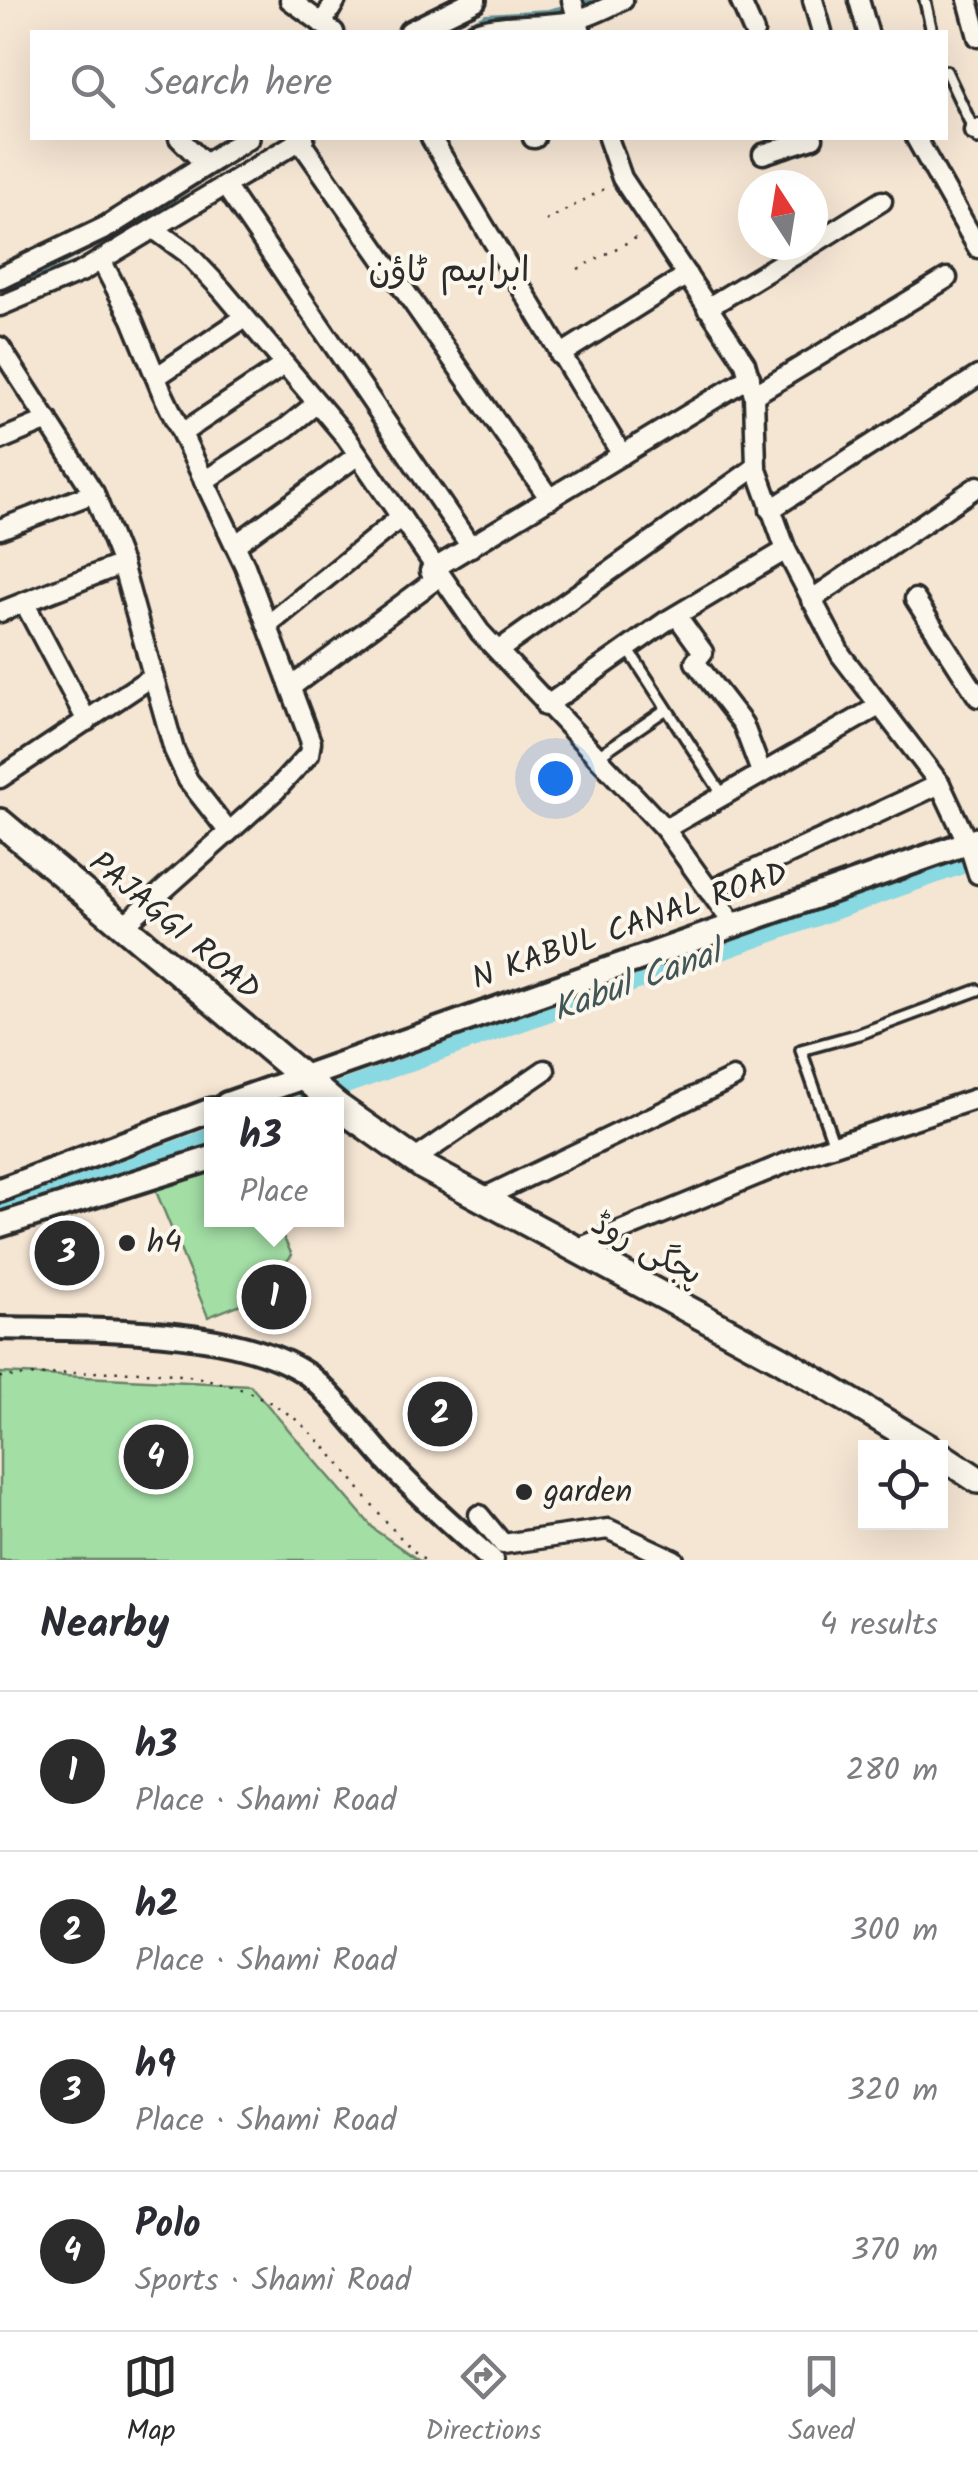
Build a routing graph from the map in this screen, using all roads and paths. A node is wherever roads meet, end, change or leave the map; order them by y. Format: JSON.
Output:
{"nodes":[{"id":1,"x":290,"y":0,"type":"edge"},
{"id":2,"x":336,"y":0,"type":"edge"},
{"id":3,"x":474,"y":0,"type":"edge"},
{"id":4,"x":624,"y":0,"type":"edge"},
{"id":5,"x":740,"y":0,"type":"edge"},
{"id":6,"x":813,"y":0,"type":"edge"},
{"id":7,"x":858,"y":0,"type":"edge"},
{"id":8,"x":925,"y":0,"type":"edge"},
{"id":9,"x":968,"y":0,"type":"edge"},
{"id":10,"x":577,"y":16,"type":"edge"},
{"id":11,"x":328,"y":28,"type":"edge"},
{"id":12,"x":414,"y":30,"type":"edge"},
{"id":13,"x":485,"y":30,"type":"edge"},
{"id":14,"x":753,"y":30,"type":"edge"},
{"id":15,"x":821,"y":30,"type":"edge"},
{"id":16,"x":867,"y":30,"type":"edge"},
{"id":17,"x":932,"y":30,"type":"edge"},
{"id":18,"x":978,"y":37,"type":"edge"},
{"id":19,"x":948,"y":75,"type":"edge"},
{"id":20,"x":977,"y":133,"type":"edge"},
{"id":21,"x":181,"y":140,"type":"edge"},
{"id":22,"x":245,"y":140,"type":"edge"},
{"id":23,"x":297,"y":140,"type":"edge"},
{"id":24,"x":301,"y":140,"type":"edge"},
{"id":25,"x":432,"y":140,"type":"edge"},
{"id":26,"x":609,"y":140,"type":"edge"},
{"id":27,"x":807,"y":140,"type":"edge"},
{"id":28,"x":917,"y":140,"type":"edge"},
{"id":29,"x":763,"y":154,"type":"dead end"},
{"id":30,"x":206,"y":164,"type":"junction"},
{"id":31,"x":622,"y":178,"type":"junction"},
{"id":32,"x":225,"y":186,"type":"junction"},
{"id":33,"x":882,"y":201,"type":"dead end"},
{"id":34,"x":546,"y":221,"type":"dead end"},
{"id":35,"x":655,"y":228,"type":"junction"},
{"id":36,"x":154,"y":229,"type":"junction"},
{"id":37,"x":828,"y":234,"type":"edge"},
{"id":38,"x":978,"y":248,"type":"edge"},
{"id":39,"x":101,"y":260,"type":"junction"},
{"id":40,"x":786,"y":260,"type":"edge"},
{"id":41,"x":578,"y":269,"type":"dead end"},
{"id":42,"x":687,"y":275,"type":"junction"},
{"id":43,"x":0,"y":278,"type":"edge"},
{"id":44,"x":946,"y":278,"type":"dead end"},
{"id":45,"x":0,"y":306,"type":"edge"},
{"id":46,"x":707,"y":308,"type":"junction"},
{"id":47,"x":244,"y":318,"type":"junction"},
{"id":48,"x":0,"y":346,"type":"edge"},
{"id":49,"x":560,"y":355,"type":"junction"},
{"id":50,"x":284,"y":365,"type":"junction"},
{"id":51,"x":978,"y":376,"type":"edge"},
{"id":52,"x":156,"y":377,"type":"junction"},
{"id":53,"x":752,"y":386,"type":"junction"},
{"id":54,"x":317,"y":403,"type":"junction"},
{"id":55,"x":48,"y":420,"type":"junction"},
{"id":56,"x":182,"y":433,"type":"junction"},
{"id":57,"x":0,"y":440,"type":"edge"},
{"id":58,"x":358,"y":455,"type":"junction"},
{"id":59,"x":622,"y":455,"type":"junction"},
{"id":60,"x":756,"y":467,"type":"junction"},
{"id":61,"x":204,"y":480,"type":"junction"},
{"id":62,"x":978,"y":486,"type":"edge"},
{"id":63,"x":94,"y":492,"type":"junction"},
{"id":64,"x":550,"y":499,"type":"junction"},
{"id":65,"x":770,"y":510,"type":"junction"},
{"id":66,"x":400,"y":518,"type":"junction"},
{"id":67,"x":0,"y":529,"type":"edge"},
{"id":68,"x":236,"y":545,"type":"junction"},
{"id":69,"x":471,"y":546,"type":"junction"},
{"id":70,"x":786,"y":550,"type":"junction"},
{"id":71,"x":122,"y":564,"type":"junction"},
{"id":72,"x":436,"y":568,"type":"junction"},
{"id":73,"x":915,"y":599,"type":"dead end"},
{"id":74,"x":811,"y":600,"type":"junction"},
{"id":75,"x":25,"y":604,"type":"junction"},
{"id":76,"x":0,"y":612,"type":"edge"},
{"id":77,"x":678,"y":616,"type":"junction"},
{"id":78,"x":268,"y":625,"type":"junction"},
{"id":79,"x":628,"y":649,"type":"junction"},
{"id":80,"x":499,"y":650,"type":"junction"},
{"id":81,"x":154,"y":676,"type":"junction"},
{"id":82,"x":290,"y":687,"type":"junction"},
{"id":83,"x":978,"y":697,"type":"edge"},
{"id":84,"x":546,"y":706,"type":"junction"},
{"id":85,"x":879,"y":706,"type":"junction"},
{"id":86,"x":665,"y":710,"type":"junction"},
{"id":87,"x":87,"y":721,"type":"junction"},
{"id":88,"x":598,"y":756,"type":"junction"},
{"id":89,"x":761,"y":772,"type":"junction"},
{"id":90,"x":0,"y":778,"type":"edge"},
{"id":91,"x":940,"y":784,"type":"junction"},
{"id":92,"x":722,"y":794,"type":"junction"},
{"id":93,"x":0,"y":822,"type":"edge"},
{"id":94,"x":665,"y":828,"type":"junction"},
{"id":95,"x":228,"y":831,"type":"junction"},
{"id":96,"x":972,"y":844,"type":"edge"},
{"id":97,"x":978,"y":874,"type":"edge"},
{"id":98,"x":709,"y":892,"type":"junction"},
{"id":99,"x":734,"y":925,"type":"junction"},
{"id":100,"x":123,"y":926,"type":"junction"},
{"id":101,"x":978,"y":990,"type":"edge"},
{"id":102,"x":545,"y":1070,"type":"dead end"},
{"id":103,"x":305,"y":1077,"type":"junction"},
{"id":104,"x":733,"y":1078,"type":"dead end"},
{"id":105,"x":247,"y":1097,"type":"edge"},
{"id":106,"x":326,"y":1097,"type":"edge"},
{"id":107,"x":978,"y":1098,"type":"edge"},
{"id":108,"x":344,"y":1113,"type":"edge"},
{"id":109,"x":204,"y":1114,"type":"edge"},
{"id":110,"x":834,"y":1145,"type":"junction"},
{"id":111,"x":204,"y":1159,"type":"edge"},
{"id":112,"x":414,"y":1160,"type":"junction"},
{"id":113,"x":64,"y":1185,"type":"junction"},
{"id":114,"x":0,"y":1190,"type":"edge"},
{"id":115,"x":482,"y":1198,"type":"junction"},
{"id":116,"x":0,"y":1225,"type":"edge"},
{"id":117,"x":576,"y":1249,"type":"junction"},
{"id":118,"x":0,"y":1328,"type":"edge"},
{"id":119,"x":0,"y":1377,"type":"edge"},
{"id":120,"x":916,"y":1440,"type":"edge"},
{"id":121,"x":948,"y":1460,"type":"edge"},
{"id":122,"x":978,"y":1480,"type":"edge"},
{"id":123,"x":479,"y":1514,"type":"dead end"},
{"id":124,"x":424,"y":1560,"type":"edge"},
{"id":125,"x":492,"y":1560,"type":"edge"},
{"id":126,"x":674,"y":1560,"type":"edge"}],
"edges":[{"from":1,"to":11,"type":"street"},
{"from":2,"to":11,"type":"street"},
{"from":3,"to":12,"type":"street"},
{"from":4,"to":10,"type":"street"},
{"from":5,"to":14,"type":"street"},
{"from":6,"to":15,"type":"street"},
{"from":7,"to":16,"type":"street"},
{"from":8,"to":17,"type":"lane"},
{"from":9,"to":18,"type":"street"},
{"from":10,"to":13,"type":"street"},
{"from":19,"to":20,"type":"lane"},
{"from":21,"to":30,"type":"street"},
{"from":22,"to":30,"type":"street"},
{"from":23,"to":32,"type":"street"},
{"from":24,"to":64,"type":"street"},
{"from":25,"to":49,"type":"street"},
{"from":26,"to":31,"type":"street"},
{"from":27,"to":29,"type":"street"},
{"from":28,"to":38,"type":"street"},
{"from":30,"to":43,"type":"street"},
{"from":31,"to":34,"type":"path"},
{"from":31,"to":35,"type":"street"},
{"from":32,"to":36,"type":"street"},
{"from":32,"to":69,"type":"street"},
{"from":33,"to":37,"type":"street"},
{"from":35,"to":41,"type":"path"},
{"from":35,"to":42,"type":"street"},
{"from":36,"to":39,"type":"street"},
{"from":36,"to":47,"type":"street"},
{"from":39,"to":45,"type":"street"},
{"from":39,"to":52,"type":"street"},
{"from":40,"to":46,"type":"street"},
{"from":42,"to":46,"type":"street"},
{"from":42,"to":49,"type":"street"},
{"from":44,"to":53,"type":"street"},
{"from":46,"to":53,"type":"street"},
{"from":47,"to":50,"type":"street"},
{"from":47,"to":52,"type":"street"},
{"from":48,"to":55,"type":"street"},
{"from":49,"to":59,"type":"street"},
{"from":50,"to":54,"type":"street"},
{"from":50,"to":56,"type":"street"},
{"from":51,"to":65,"type":"street"},
{"from":52,"to":56,"type":"street"},
{"from":53,"to":59,"type":"street"},
{"from":53,"to":60,"type":"street"},
{"from":54,"to":58,"type":"street"},
{"from":54,"to":61,"type":"street"},
{"from":55,"to":57,"type":"street"},
{"from":55,"to":63,"type":"street"},
{"from":56,"to":61,"type":"street"},
{"from":58,"to":66,"type":"street"},
{"from":58,"to":68,"type":"street"},
{"from":59,"to":64,"type":"street"},
{"from":60,"to":65,"type":"street"},
{"from":60,"to":80,"type":"street"},
{"from":61,"to":68,"type":"street"},
{"from":62,"to":74,"type":"street"},
{"from":63,"to":67,"type":"street"},
{"from":63,"to":71,"type":"street"},
{"from":64,"to":69,"type":"street"},
{"from":65,"to":70,"type":"street"},
{"from":66,"to":72,"type":"street"},
{"from":66,"to":78,"type":"street"},
{"from":68,"to":78,"type":"street"},
{"from":69,"to":72,"type":"street"},
{"from":70,"to":74,"type":"street"},
{"from":70,"to":77,"type":"street"},
{"from":71,"to":75,"type":"street"},
{"from":71,"to":81,"type":"street"},
{"from":72,"to":80,"type":"street"},
{"from":72,"to":82,"type":"street"},
{"from":73,"to":83,"type":"street"},
{"from":74,"to":85,"type":"street"},
{"from":75,"to":76,"type":"street"},
{"from":75,"to":87,"type":"street"},
{"from":77,"to":79,"type":"street"},
{"from":77,"to":89,"type":"street"},
{"from":78,"to":82,"type":"street"},
{"from":79,"to":84,"type":"street"},
{"from":79,"to":86,"type":"lane"},
{"from":80,"to":84,"type":"street"},
{"from":81,"to":87,"type":"street"},
{"from":81,"to":95,"type":"street"},
{"from":82,"to":95,"type":"street"},
{"from":84,"to":88,"type":"street"},
{"from":85,"to":89,"type":"street"},
{"from":85,"to":91,"type":"street"},
{"from":86,"to":88,"type":"lane"},
{"from":86,"to":92,"type":"lane"},
{"from":87,"to":90,"type":"street"},
{"from":88,"to":94,"type":"street"},
{"from":89,"to":92,"type":"street"},
{"from":91,"to":96,"type":"street"},
{"from":91,"to":98,"type":"street"},
{"from":92,"to":94,"type":"street"},
{"from":93,"to":100,"type":"main road","name":"PAJAGGI ROAD"},
{"from":94,"to":98,"type":"street"},
{"from":95,"to":100,"type":"street"},
{"from":96,"to":97,"type":"street"},
{"from":96,"to":99,"type":"main road","name":"N KABUL CANAL ROAD"},
{"from":98,"to":99,"type":"street"},
{"from":99,"to":103,"type":"main road","name":"N KABUL CANAL ROAD"},
{"from":100,"to":103,"type":"main road","name":"PAJAGGI ROAD"},
{"from":101,"to":110,"type":"lane"},
{"from":102,"to":112,"type":"street"},
{"from":103,"to":105,"type":"main road","name":"N KABUL CANAL ROAD"},
{"from":103,"to":106,"type":"main road","name":"پجگی روڈ"},
{"from":104,"to":115,"type":"street"},
{"from":107,"to":110,"type":"street"},
{"from":108,"to":112,"type":"main road","name":"پجگی روڈ"},
{"from":109,"to":113,"type":"main road"},
{"from":110,"to":117,"type":"street"},
{"from":111,"to":113,"type":"main road"},
{"from":112,"to":115,"type":"main road","name":"پجگی روڈ"},
{"from":113,"to":114,"type":"main road"},
{"from":113,"to":116,"type":"main road"},
{"from":115,"to":117,"type":"main road","name":"پجگی روڈ"},
{"from":117,"to":120,"type":"main road","name":"پجگی روڈ"},
{"from":118,"to":125,"type":"street"},
{"from":119,"to":124,"type":"path"},
{"from":121,"to":122,"type":"main road"},
{"from":123,"to":126,"type":"street"}]}
